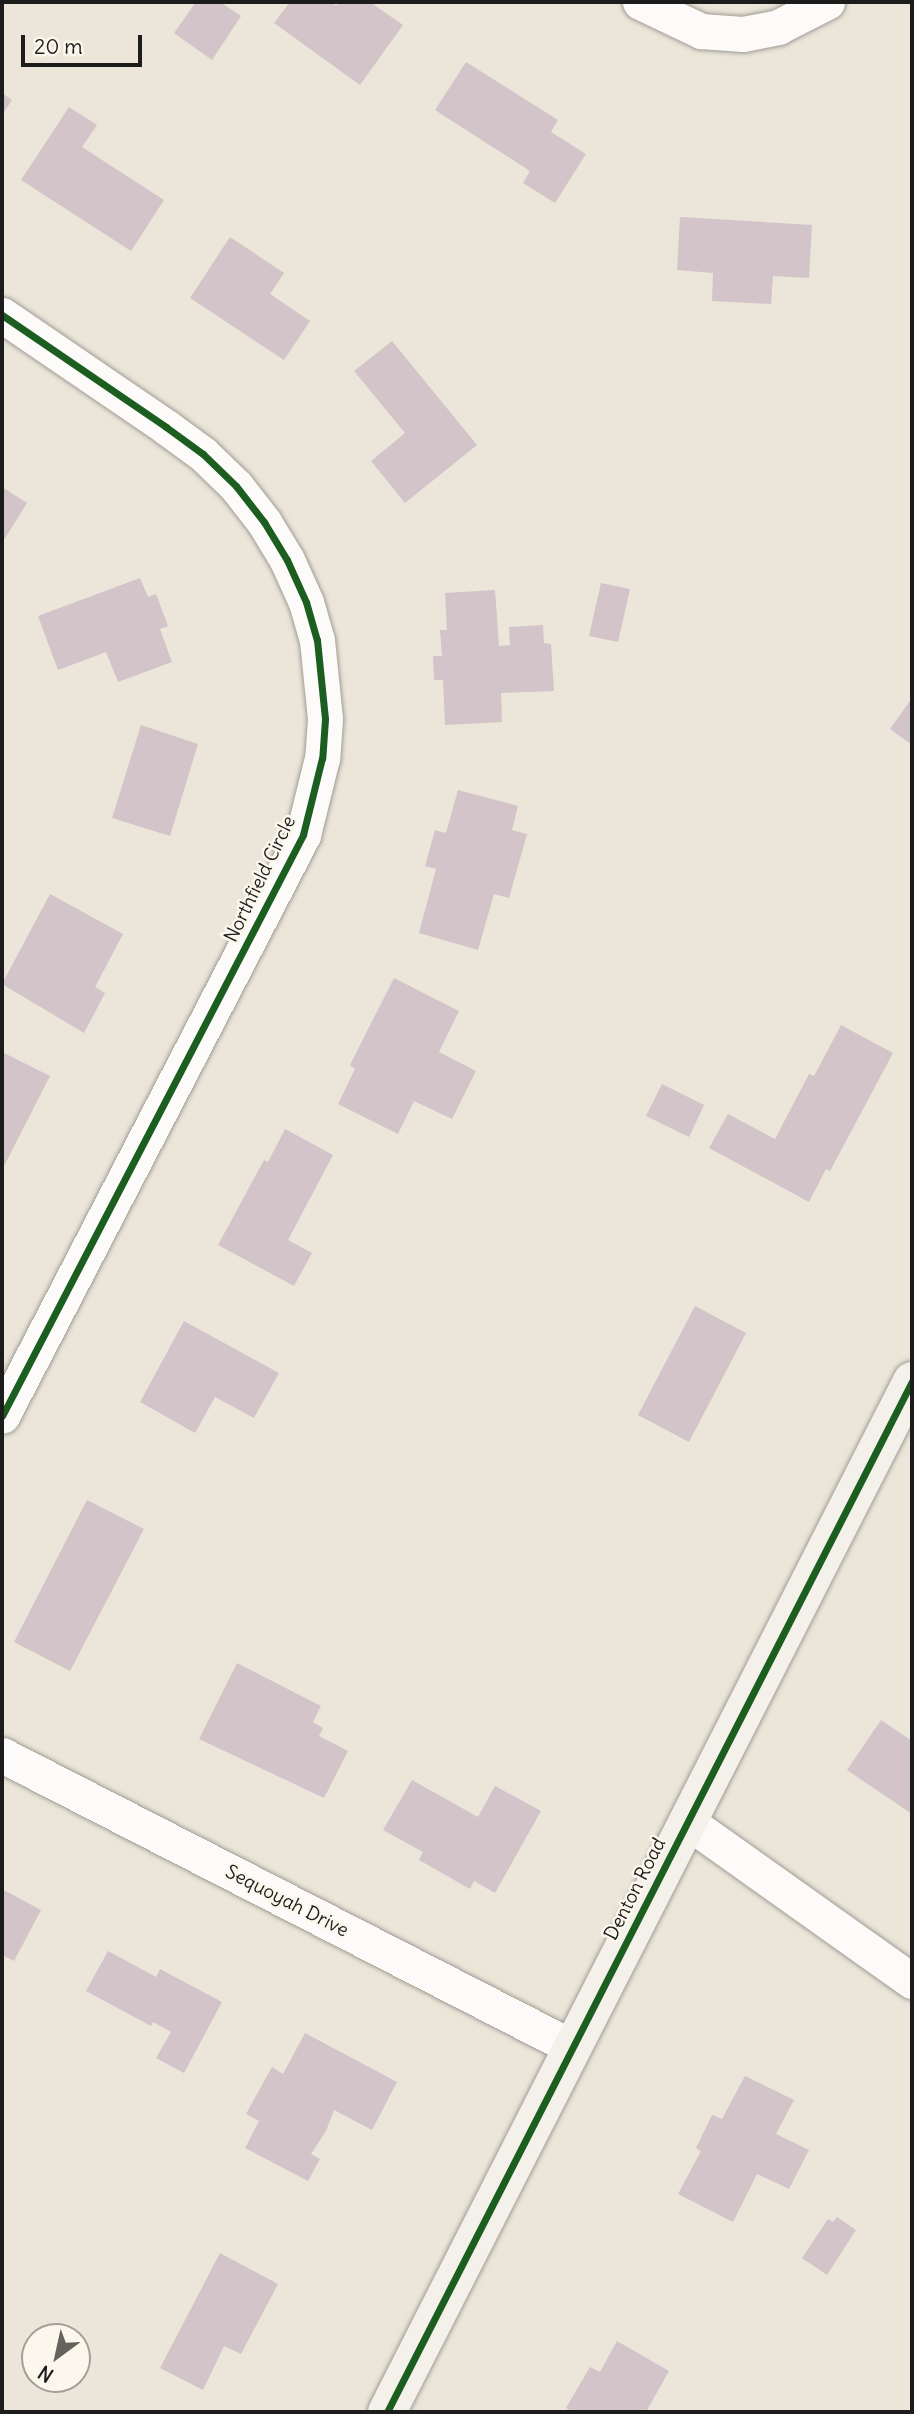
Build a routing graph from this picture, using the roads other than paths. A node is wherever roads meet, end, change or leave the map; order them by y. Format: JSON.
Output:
{"nodes":[{"id":1,"x":640,"y":2,"type":"edge"},
{"id":2,"x":827,"y":2,"type":"edge"},
{"id":3,"x":2,"y":315,"type":"edge"},
{"id":4,"x":912,"y":1381,"type":"edge"},
{"id":5,"x":2,"y":1416,"type":"edge"},
{"id":6,"x":2,"y":1755,"type":"edge"},
{"id":7,"x":688,"y":1822,"type":"junction"},
{"id":8,"x":912,"y":1980,"type":"edge"},
{"id":9,"x":572,"y":2047,"type":"junction"},
{"id":10,"x":387,"y":2412,"type":"edge"}],
"edges":[{"from":1,"to":2,"type":"street"},
{"from":3,"to":5,"type":"street","name":"Northfield Circle"},
{"from":4,"to":7,"type":"street","name":"Denton Road"},
{"from":6,"to":9,"type":"street","name":"Sequoyah Drive"},
{"from":7,"to":8,"type":"street"},
{"from":7,"to":9,"type":"street","name":"Denton Road"},
{"from":9,"to":10,"type":"street","name":"Denton Road"}]}
